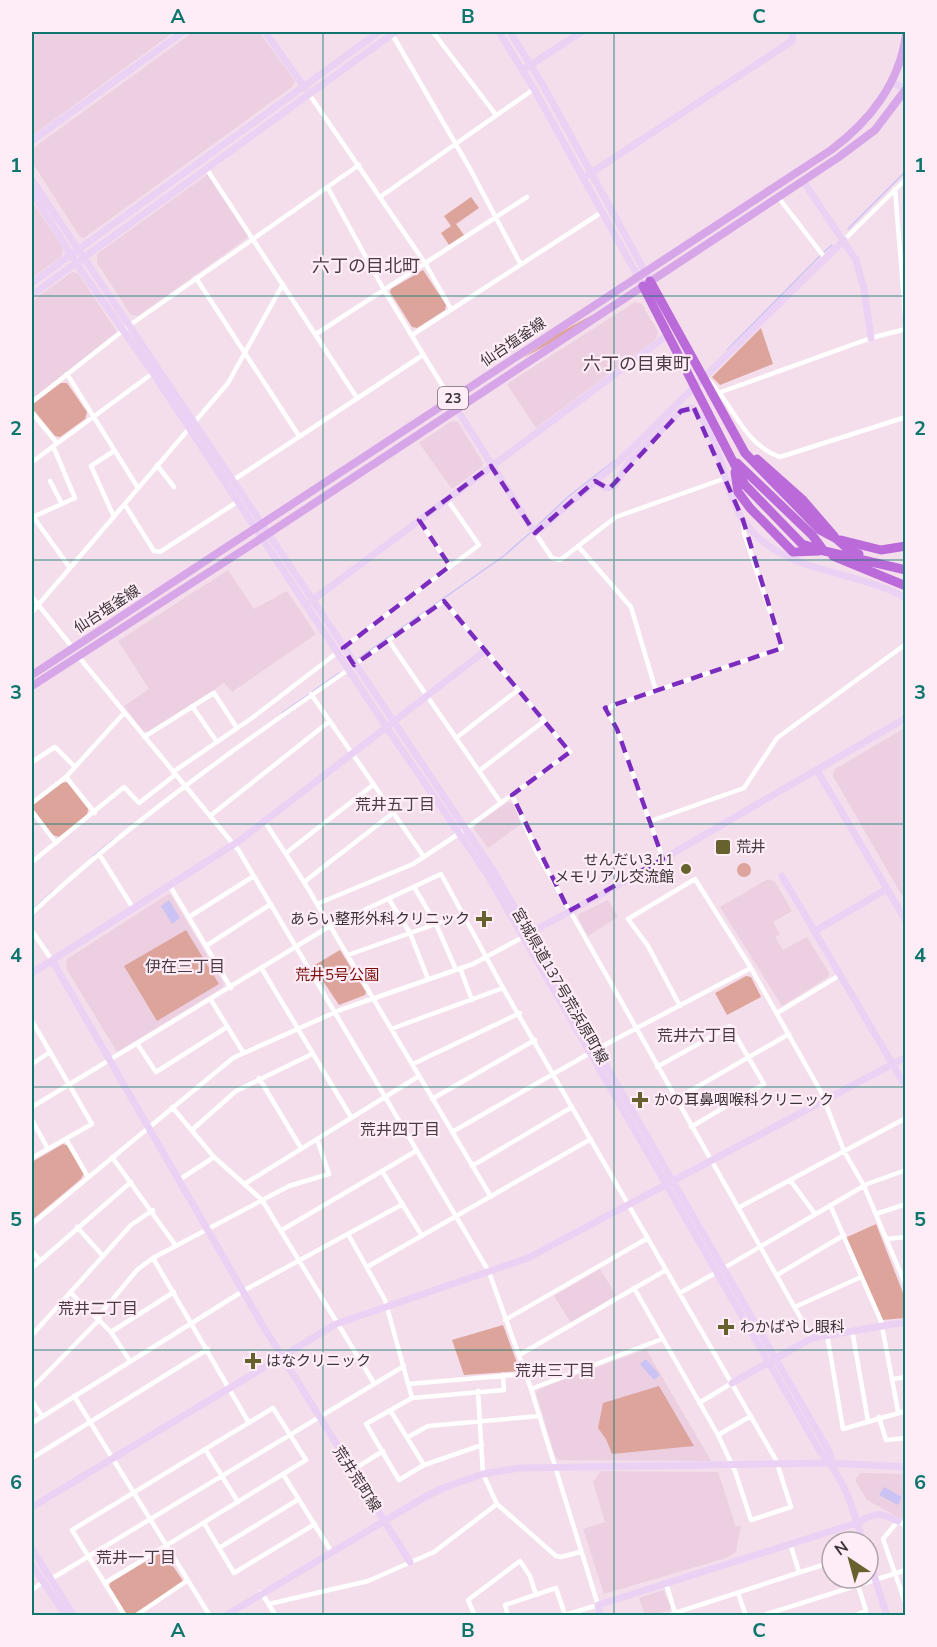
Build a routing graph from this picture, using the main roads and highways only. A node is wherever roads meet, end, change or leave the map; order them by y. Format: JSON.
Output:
{"nodes":[{"id":1,"x":906,"y":34,"type":"edge"},
{"id":2,"x":906,"y":89,"type":"edge"},
{"id":3,"x":647,"y":284,"type":"junction"},
{"id":4,"x":745,"y":453,"type":"junction"},
{"id":5,"x":734,"y":461,"type":"junction"},
{"id":6,"x":825,"y":524,"type":"junction"},
{"id":7,"x":814,"y":534,"type":"junction"},
{"id":8,"x":835,"y":538,"type":"junction"},
{"id":9,"x":906,"y":546,"type":"edge"},
{"id":10,"x":824,"y":551,"type":"junction"},
{"id":11,"x":793,"y":552,"type":"junction"},
{"id":12,"x":849,"y":553,"type":"junction"},
{"id":13,"x":906,"y":565,"type":"edge"},
{"id":14,"x":906,"y":570,"type":"edge"},
{"id":15,"x":906,"y":586,"type":"edge"},
{"id":16,"x":32,"y":675,"type":"edge"},
{"id":17,"x":32,"y":686,"type":"edge"}],
"edges":[{"from":1,"to":16,"type":"main road","name":"仙台塩釜線","number":"23"},
{"from":2,"to":3,"type":"main road","name":"仙台塩釜線","number":"23"},
{"from":3,"to":4,"type":"highway"},
{"from":3,"to":5,"type":"highway"},
{"from":3,"to":17,"type":"main road","name":"仙台塩釜線","number":"23"},
{"from":4,"to":6,"type":"highway"},
{"from":4,"to":7,"type":"highway"},
{"from":4,"to":8,"type":"highway"},
{"from":5,"to":7,"type":"highway"},
{"from":5,"to":10,"type":"highway"},
{"from":5,"to":11,"type":"highway"},
{"from":6,"to":8,"type":"highway"},
{"from":6,"to":12,"type":"highway"},
{"from":7,"to":8,"type":"highway"},
{"from":7,"to":10,"type":"highway"},
{"from":7,"to":12,"type":"highway"},
{"from":8,"to":12,"type":"highway"},
{"from":9,"to":12,"type":"highway"},
{"from":10,"to":11,"type":"highway"},
{"from":10,"to":12,"type":"highway"},
{"from":11,"to":12,"type":"highway"},
{"from":12,"to":13,"type":"highway"},
{"from":12,"to":14,"type":"highway"},
{"from":12,"to":15,"type":"highway"}]}
